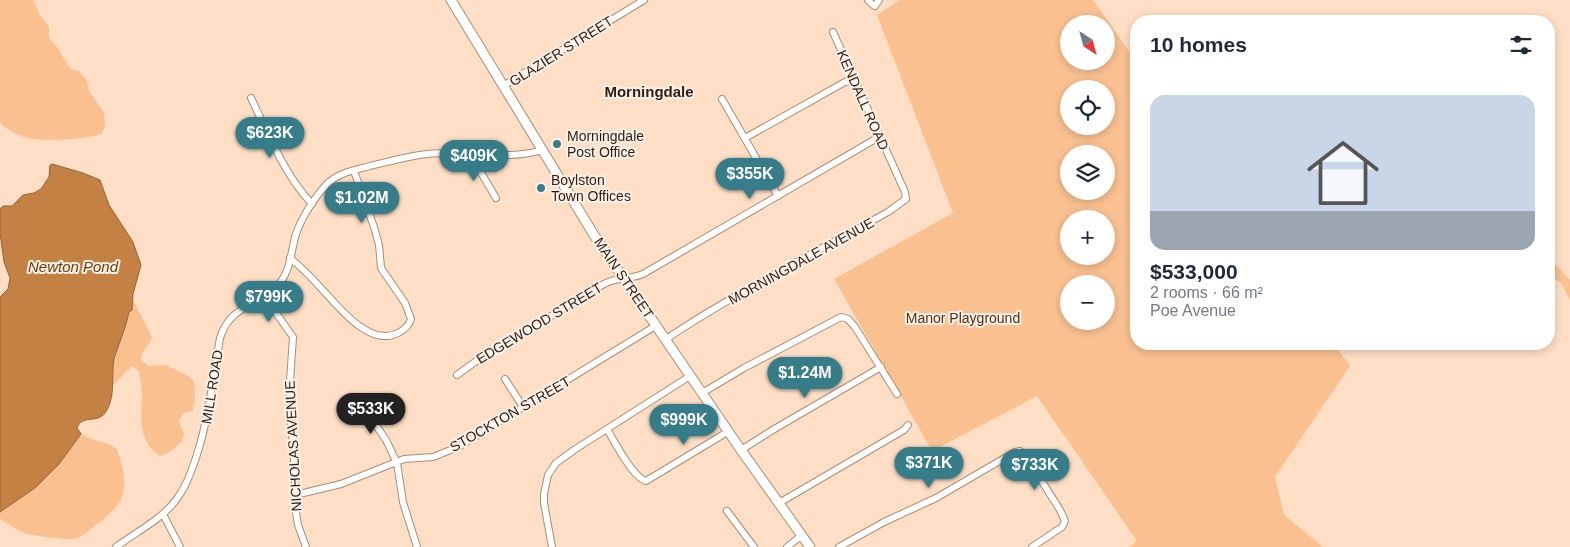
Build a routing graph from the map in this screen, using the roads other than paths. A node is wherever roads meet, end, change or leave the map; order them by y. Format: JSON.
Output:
{"nodes":[{"id":1,"x":451,"y":0,"type":"edge"},
{"id":2,"x":644,"y":0,"type":"edge"},
{"id":3,"x":868,"y":0,"type":"edge"},
{"id":4,"x":879,"y":0,"type":"edge"},
{"id":5,"x":833,"y":32,"type":"dead end"},
{"id":6,"x":854,"y":81,"type":"junction"},
{"id":7,"x":503,"y":86,"type":"junction"},
{"id":8,"x":251,"y":98,"type":"dead end"},
{"id":9,"x":722,"y":99,"type":"dead end"},
{"id":10,"x":744,"y":138,"type":"junction"},
{"id":11,"x":879,"y":138,"type":"junction"},
{"id":12,"x":542,"y":150,"type":"junction"},
{"id":13,"x":470,"y":154,"type":"junction"},
{"id":14,"x":894,"y":168,"type":"joint"},
{"id":15,"x":354,"y":171,"type":"junction"},
{"id":16,"x":778,"y":196,"type":"junction"},
{"id":17,"x":496,"y":198,"type":"dead end"},
{"id":18,"x":312,"y":204,"type":"junction"},
{"id":19,"x":290,"y":258,"type":"junction"},
{"id":20,"x":624,"y":278,"type":"junction"},
{"id":21,"x":264,"y":296,"type":"junction"},
{"id":22,"x":657,"y":325,"type":"junction"},
{"id":23,"x":666,"y":339,"type":"junction"},
{"id":24,"x":881,"y":367,"type":"junction"},
{"id":25,"x":457,"y":375,"type":"dead end"},
{"id":26,"x":690,"y":376,"type":"junction"},
{"id":27,"x":505,"y":379,"type":"dead end"},
{"id":28,"x":702,"y":393,"type":"junction"},
{"id":29,"x":897,"y":394,"type":"dead end"},
{"id":30,"x":348,"y":402,"type":"dead end"},
{"id":31,"x":523,"y":407,"type":"junction"},
{"id":32,"x":908,"y":425,"type":"dead end"},
{"id":33,"x":607,"y":429,"type":"junction"},
{"id":34,"x":729,"y":431,"type":"junction"},
{"id":35,"x":741,"y":450,"type":"junction"},
{"id":36,"x":396,"y":463,"type":"junction"},
{"id":37,"x":295,"y":495,"type":"junction"},
{"id":38,"x":779,"y":502,"type":"junction"},
{"id":39,"x":727,"y":511,"type":"dead end"},
{"id":40,"x":163,"y":514,"type":"junction"},
{"id":41,"x":802,"y":535,"type":"junction"},
{"id":42,"x":116,"y":547,"type":"edge"},
{"id":43,"x":180,"y":547,"type":"edge"},
{"id":44,"x":306,"y":547,"type":"edge"},
{"id":45,"x":417,"y":547,"type":"edge"},
{"id":46,"x":552,"y":547,"type":"edge"},
{"id":47,"x":754,"y":547,"type":"edge"},
{"id":48,"x":787,"y":547,"type":"edge"},
{"id":49,"x":810,"y":547,"type":"edge"},
{"id":50,"x":840,"y":547,"type":"edge"},
{"id":51,"x":1032,"y":547,"type":"edge"}],
"edges":[{"from":1,"to":7,"type":"main road","name":"MAIN STREET"},
{"from":2,"to":7,"type":"street","name":"GLAZIER STREET"},
{"from":3,"to":4,"type":"street"},
{"from":5,"to":6,"type":"street","name":"KENDALL ROAD"},
{"from":6,"to":10,"type":"street"},
{"from":6,"to":11,"type":"street","name":"KENDALL ROAD"},
{"from":7,"to":12,"type":"main road","name":"MAIN STREET"},
{"from":8,"to":18,"type":"street"},
{"from":9,"to":10,"type":"street"},
{"from":10,"to":16,"type":"street"},
{"from":11,"to":14,"type":"street","name":"KENDALL ROAD"},
{"from":11,"to":16,"type":"street","name":"EDGEWOOD STREET"},
{"from":12,"to":13,"type":"street","name":"MILL ROAD"},
{"from":12,"to":20,"type":"main road","name":"MAIN STREET"},
{"from":13,"to":15,"type":"street","name":"MILL ROAD"},
{"from":13,"to":17,"type":"street"},
{"from":14,"to":23,"type":"street","name":"MORNINGDALE AVENUE"},
{"from":15,"to":18,"type":"street","name":"MILL ROAD"},
{"from":15,"to":19,"type":"street"},
{"from":16,"to":20,"type":"street","name":"EDGEWOOD STREET"},
{"from":18,"to":19,"type":"street","name":"MILL ROAD"},
{"from":19,"to":21,"type":"street","name":"MILL ROAD"},
{"from":20,"to":22,"type":"main road","name":"MAIN STREET"},
{"from":20,"to":25,"type":"street","name":"EDGEWOOD STREET"},
{"from":21,"to":37,"type":"street","name":"NICHOLAS AVENUE"},
{"from":21,"to":40,"type":"street","name":"MILL ROAD"},
{"from":22,"to":23,"type":"main road","name":"MAIN STREET"},
{"from":22,"to":31,"type":"street","name":"STOCKTON STREET"},
{"from":23,"to":26,"type":"main road","name":"MAIN STREET"},
{"from":24,"to":28,"type":"street"},
{"from":24,"to":29,"type":"street"},
{"from":24,"to":35,"type":"street"},
{"from":26,"to":28,"type":"main road","name":"MAIN STREET"},
{"from":26,"to":33,"type":"street"},
{"from":27,"to":31,"type":"street"},
{"from":28,"to":34,"type":"main road","name":"MAIN STREET"},
{"from":30,"to":36,"type":"street"},
{"from":31,"to":36,"type":"street","name":"STOCKTON STREET"},
{"from":32,"to":38,"type":"street"},
{"from":33,"to":34,"type":"street"},
{"from":33,"to":46,"type":"street"},
{"from":34,"to":35,"type":"main road","name":"MAIN STREET"},
{"from":35,"to":38,"type":"main road","name":"MAIN STREET"},
{"from":36,"to":37,"type":"street","name":"STOCKTON STREET"},
{"from":36,"to":45,"type":"street"},
{"from":37,"to":44,"type":"street","name":"NICHOLAS AVENUE"},
{"from":38,"to":41,"type":"main road","name":"MAIN STREET"},
{"from":39,"to":47,"type":"street"},
{"from":40,"to":42,"type":"street","name":"MILL ROAD"},
{"from":40,"to":43,"type":"street"},
{"from":41,"to":48,"type":"street"},
{"from":41,"to":49,"type":"main road","name":"MAIN STREET"},
{"from":50,"to":51,"type":"street"}]}
